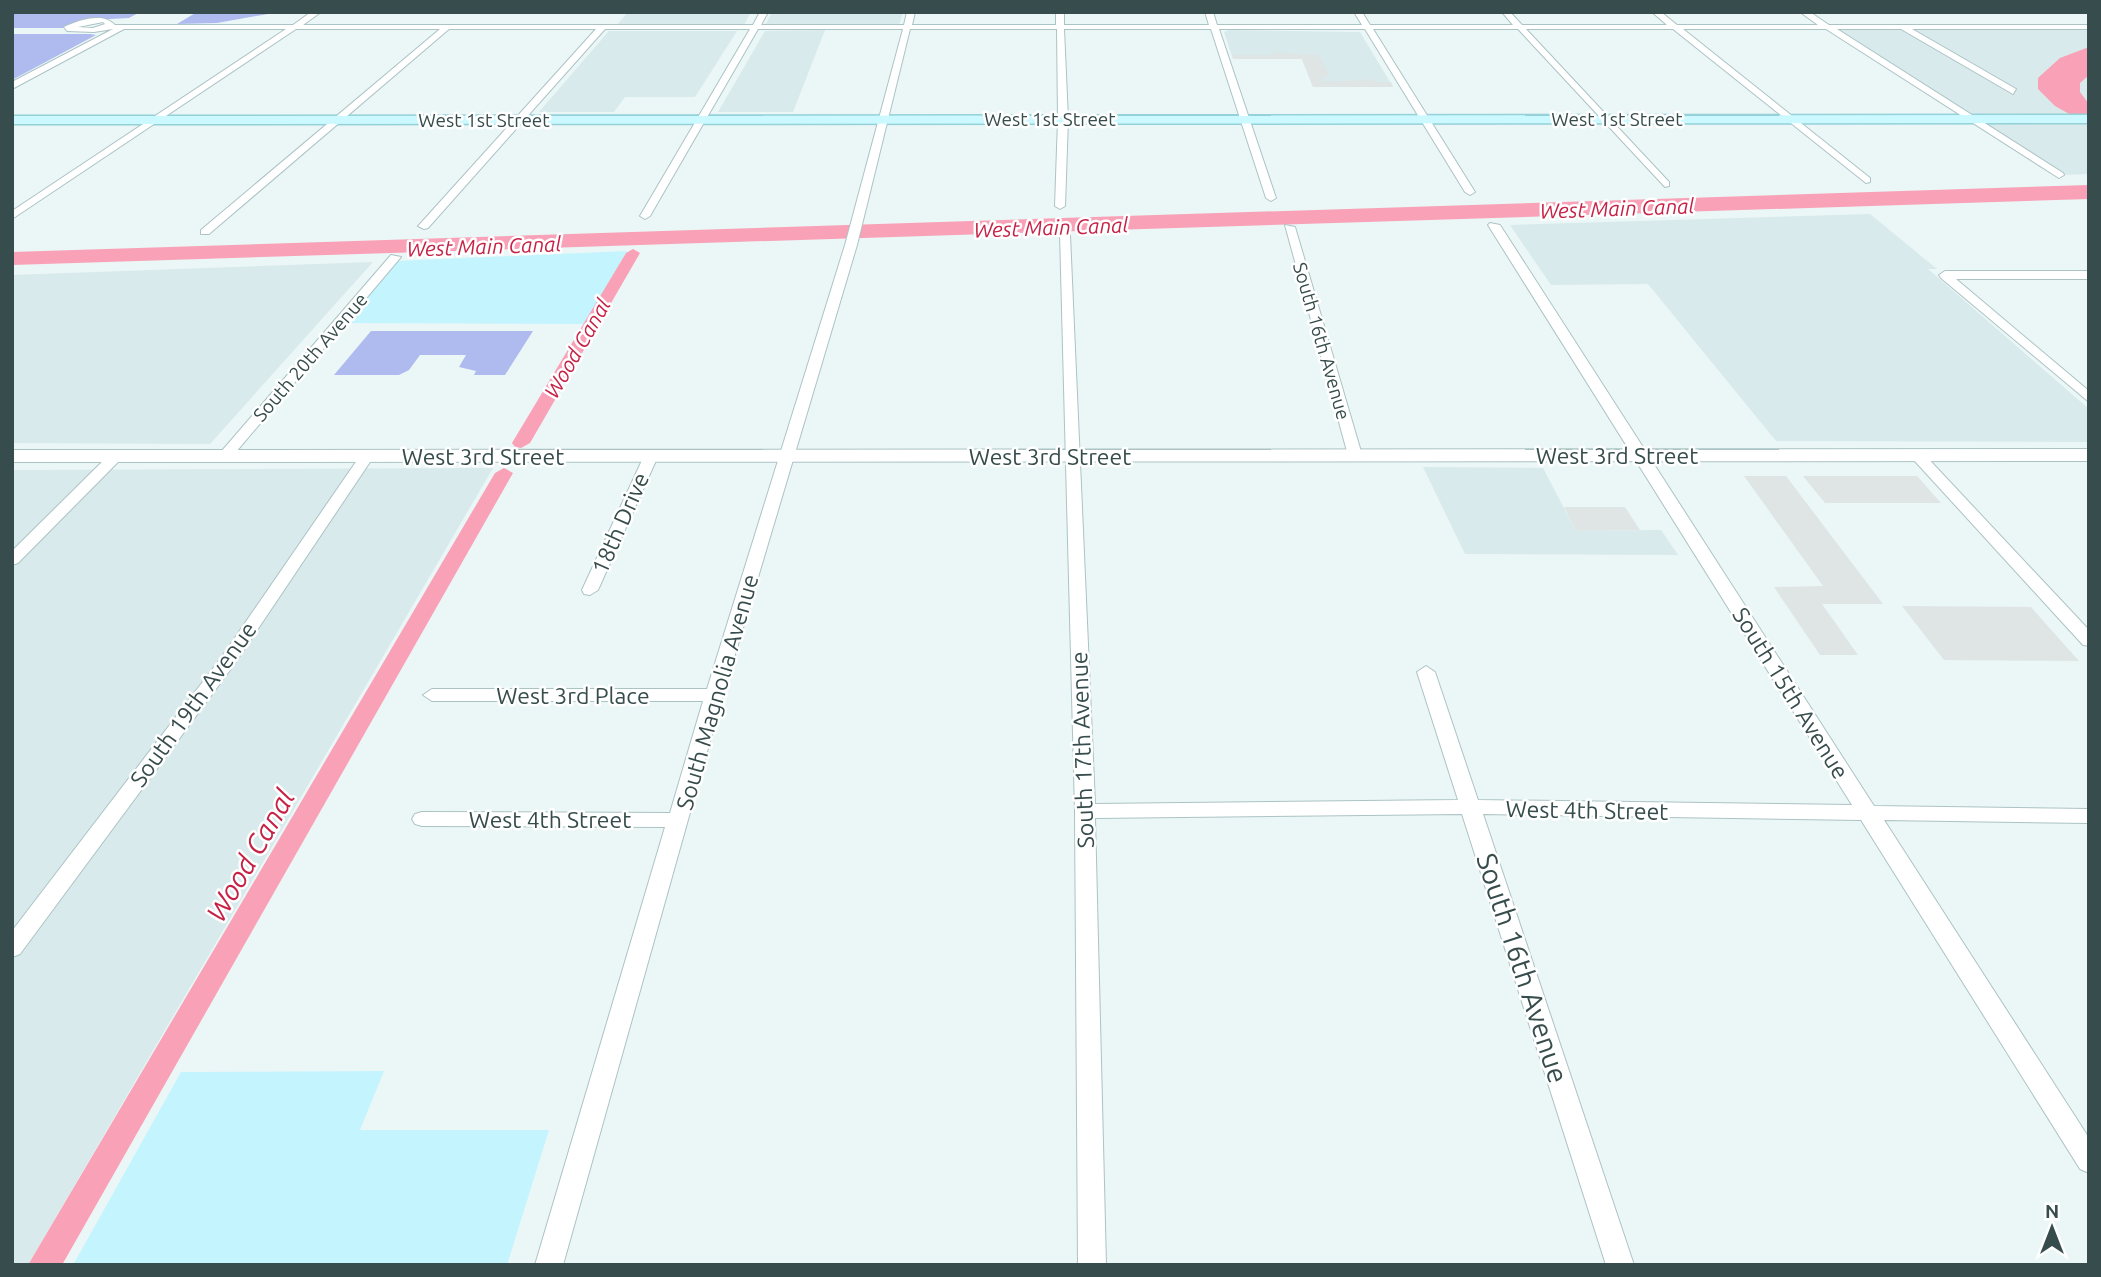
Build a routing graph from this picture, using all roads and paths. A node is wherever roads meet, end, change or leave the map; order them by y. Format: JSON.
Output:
{"nodes":[{"id":1,"x":317,"y":12,"type":"edge"},
{"id":2,"x":764,"y":12,"type":"edge"},
{"id":3,"x":911,"y":12,"type":"edge"},
{"id":4,"x":1060,"y":12,"type":"edge"},
{"id":5,"x":1209,"y":12,"type":"edge"},
{"id":6,"x":1358,"y":12,"type":"edge"},
{"id":7,"x":1506,"y":12,"type":"edge"},
{"id":8,"x":1656,"y":12,"type":"edge"},
{"id":9,"x":1804,"y":12,"type":"edge"},
{"id":10,"x":2089,"y":27,"type":"edge"},
{"id":11,"x":294,"y":28,"type":"junction"},
{"id":12,"x":446,"y":28,"type":"junction"},
{"id":13,"x":602,"y":28,"type":"junction"},
{"id":14,"x":755,"y":28,"type":"junction"},
{"id":15,"x":907,"y":28,"type":"junction"},
{"id":16,"x":1060,"y":28,"type":"junction"},
{"id":17,"x":1215,"y":28,"type":"junction"},
{"id":18,"x":1369,"y":28,"type":"junction"},
{"id":19,"x":1520,"y":28,"type":"junction"},
{"id":20,"x":1676,"y":28,"type":"junction"},
{"id":21,"x":1829,"y":28,"type":"junction"},
{"id":22,"x":1904,"y":28,"type":"junction"},
{"id":23,"x":110,"y":29,"type":"junction"},
{"id":24,"x":12,"y":86,"type":"edge"},
{"id":25,"x":2013,"y":91,"type":"dead end"},
{"id":26,"x":1243,"y":119,"type":"junction"},
{"id":27,"x":1424,"y":119,"type":"junction"},
{"id":28,"x":1607,"y":119,"type":"junction"},
{"id":29,"x":1790,"y":119,"type":"junction"},
{"id":30,"x":1969,"y":119,"type":"junction"},
{"id":31,"x":2073,"y":119,"type":"joint"},
{"id":32,"x":2089,"y":119,"type":"edge"},
{"id":33,"x":12,"y":120,"type":"edge"},
{"id":34,"x":155,"y":120,"type":"junction"},
{"id":35,"x":338,"y":120,"type":"junction"},
{"id":36,"x":518,"y":120,"type":"junction"},
{"id":37,"x":699,"y":120,"type":"junction"},
{"id":38,"x":882,"y":120,"type":"junction"},
{"id":39,"x":1063,"y":120,"type":"junction"},
{"id":40,"x":2059,"y":175,"type":"dead end"},
{"id":41,"x":1866,"y":180,"type":"dead end"},
{"id":42,"x":1665,"y":184,"type":"dead end"},
{"id":43,"x":1469,"y":192,"type":"dead end"},
{"id":44,"x":1271,"y":198,"type":"dead end"},
{"id":45,"x":1060,"y":206,"type":"dead end"},
{"id":46,"x":12,"y":216,"type":"edge"},
{"id":47,"x":645,"y":216,"type":"dead end"},
{"id":48,"x":1494,"y":225,"type":"dead end"},
{"id":49,"x":424,"y":226,"type":"dead end"},
{"id":50,"x":1289,"y":227,"type":"dead end"},
{"id":51,"x":205,"y":232,"type":"dead end"},
{"id":52,"x":1064,"y":235,"type":"dead end"},
{"id":53,"x":395,"y":257,"type":"dead end"},
{"id":54,"x":2089,"y":275,"type":"edge"},
{"id":55,"x":2089,"y":398,"type":"edge"},
{"id":56,"x":117,"y":455,"type":"junction"},
{"id":57,"x":1355,"y":455,"type":"junction"},
{"id":58,"x":1640,"y":455,"type":"junction"},
{"id":59,"x":1917,"y":455,"type":"junction"},
{"id":60,"x":2089,"y":455,"type":"edge"},
{"id":61,"x":12,"y":456,"type":"edge"},
{"id":62,"x":225,"y":456,"type":"junction"},
{"id":63,"x":366,"y":456,"type":"junction"},
{"id":64,"x":651,"y":456,"type":"junction"},
{"id":65,"x":787,"y":456,"type":"junction"},
{"id":66,"x":1070,"y":456,"type":"junction"},
{"id":67,"x":12,"y":560,"type":"edge"},
{"id":68,"x":590,"y":590,"type":"dead end"},
{"id":69,"x":2089,"y":641,"type":"edge"},
{"id":70,"x":1426,"y":672,"type":"dead end"},
{"id":71,"x":432,"y":695,"type":"dead end"},
{"id":72,"x":714,"y":695,"type":"junction"},
{"id":73,"x":1471,"y":807,"type":"junction"},
{"id":74,"x":1085,"y":811,"type":"junction"},
{"id":75,"x":1868,"y":815,"type":"junction"},
{"id":76,"x":2089,"y":816,"type":"edge"},
{"id":77,"x":422,"y":818,"type":"dead end"},
{"id":78,"x":679,"y":820,"type":"junction"},
{"id":79,"x":12,"y":948,"type":"edge"},
{"id":80,"x":2089,"y":1161,"type":"edge"},
{"id":81,"x":549,"y":1265,"type":"edge"},
{"id":82,"x":1092,"y":1265,"type":"edge"},
{"id":83,"x":1620,"y":1265,"type":"edge"}],
"edges":[{"from":1,"to":11,"type":"street"},
{"from":2,"to":14,"type":"street"},
{"from":3,"to":15,"type":"street","name":"South Magnolia Avenue"},
{"from":4,"to":16,"type":"street"},
{"from":5,"to":17,"type":"street"},
{"from":6,"to":18,"type":"street"},
{"from":7,"to":19,"type":"street"},
{"from":8,"to":20,"type":"street"},
{"from":9,"to":21,"type":"street"},
{"from":10,"to":22,"type":"street"},
{"from":11,"to":12,"type":"street"},
{"from":11,"to":23,"type":"street"},
{"from":11,"to":34,"type":"street"},
{"from":12,"to":13,"type":"street"},
{"from":12,"to":35,"type":"street"},
{"from":13,"to":14,"type":"street"},
{"from":13,"to":36,"type":"street"},
{"from":14,"to":15,"type":"street"},
{"from":14,"to":37,"type":"street"},
{"from":15,"to":16,"type":"street"},
{"from":15,"to":38,"type":"street","name":"South Magnolia Avenue"},
{"from":16,"to":17,"type":"street"},
{"from":16,"to":39,"type":"street"},
{"from":17,"to":18,"type":"street"},
{"from":17,"to":26,"type":"street"},
{"from":18,"to":19,"type":"street"},
{"from":18,"to":27,"type":"street"},
{"from":19,"to":20,"type":"street"},
{"from":19,"to":28,"type":"street"},
{"from":20,"to":21,"type":"street"},
{"from":20,"to":29,"type":"street"},
{"from":21,"to":22,"type":"street"},
{"from":21,"to":30,"type":"street"},
{"from":22,"to":25,"type":"street"},
{"from":23,"to":23,"type":"street"},
{"from":23,"to":24,"type":"street"},
{"from":26,"to":27,"type":"main road","name":"West 1st Street"},
{"from":26,"to":39,"type":"main road","name":"West 1st Street"},
{"from":26,"to":44,"type":"street"},
{"from":27,"to":28,"type":"main road","name":"West 1st Street"},
{"from":27,"to":43,"type":"street"},
{"from":28,"to":29,"type":"main road","name":"West 1st Street"},
{"from":28,"to":42,"type":"street"},
{"from":29,"to":30,"type":"main road","name":"West 1st Street"},
{"from":29,"to":41,"type":"street"},
{"from":30,"to":31,"type":"main road","name":"West 1st Street"},
{"from":30,"to":40,"type":"street"},
{"from":31,"to":32,"type":"main road","name":"West 1st Street"},
{"from":33,"to":34,"type":"main road","name":"West 1st Street"},
{"from":34,"to":35,"type":"main road","name":"West 1st Street"},
{"from":34,"to":46,"type":"street"},
{"from":35,"to":36,"type":"main road","name":"West 1st Street"},
{"from":35,"to":51,"type":"street"},
{"from":36,"to":37,"type":"main road","name":"West 1st Street"},
{"from":36,"to":49,"type":"street"},
{"from":37,"to":38,"type":"main road","name":"West 1st Street"},
{"from":37,"to":47,"type":"street"},
{"from":38,"to":39,"type":"main road","name":"West 1st Street"},
{"from":38,"to":65,"type":"street","name":"South Magnolia Avenue"},
{"from":39,"to":45,"type":"street"},
{"from":48,"to":58,"type":"street","name":"South 15th Avenue"},
{"from":50,"to":57,"type":"street","name":"South 16th Avenue"},
{"from":52,"to":66,"type":"street","name":"South 17th Avenue"},
{"from":53,"to":62,"type":"street","name":"South 20th Avenue"},
{"from":54,"to":55,"type":"street"},
{"from":56,"to":61,"type":"street","name":"West 3rd Street"},
{"from":56,"to":62,"type":"street","name":"West 3rd Street"},
{"from":56,"to":67,"type":"street"},
{"from":57,"to":58,"type":"street","name":"West 3rd Street"},
{"from":57,"to":66,"type":"street","name":"West 3rd Street"},
{"from":58,"to":59,"type":"street","name":"West 3rd Street"},
{"from":58,"to":75,"type":"street","name":"South 15th Avenue"},
{"from":59,"to":60,"type":"street","name":"West 3rd Street"},
{"from":59,"to":69,"type":"street"},
{"from":62,"to":63,"type":"street","name":"West 3rd Street"},
{"from":63,"to":64,"type":"street","name":"West 3rd Street"},
{"from":63,"to":79,"type":"street","name":"South 19th Avenue"},
{"from":64,"to":65,"type":"street","name":"West 3rd Street"},
{"from":64,"to":68,"type":"street","name":"18th Drive"},
{"from":65,"to":66,"type":"street","name":"West 3rd Street"},
{"from":65,"to":72,"type":"street","name":"South Magnolia Avenue"},
{"from":66,"to":74,"type":"street","name":"South 17th Avenue"},
{"from":70,"to":73,"type":"street","name":"South 16th Avenue"},
{"from":71,"to":72,"type":"street","name":"West 3rd Place"},
{"from":72,"to":78,"type":"street","name":"South Magnolia Avenue"},
{"from":73,"to":74,"type":"street","name":"West 4th Street"},
{"from":73,"to":75,"type":"street","name":"West 4th Street"},
{"from":73,"to":83,"type":"street","name":"South 16th Avenue"},
{"from":74,"to":82,"type":"street","name":"South 17th Avenue"},
{"from":75,"to":76,"type":"street","name":"West 4th Street"},
{"from":75,"to":80,"type":"street","name":"South 15th Avenue"},
{"from":77,"to":78,"type":"street","name":"West 4th Street"},
{"from":78,"to":81,"type":"street","name":"South Magnolia Avenue"}]}
